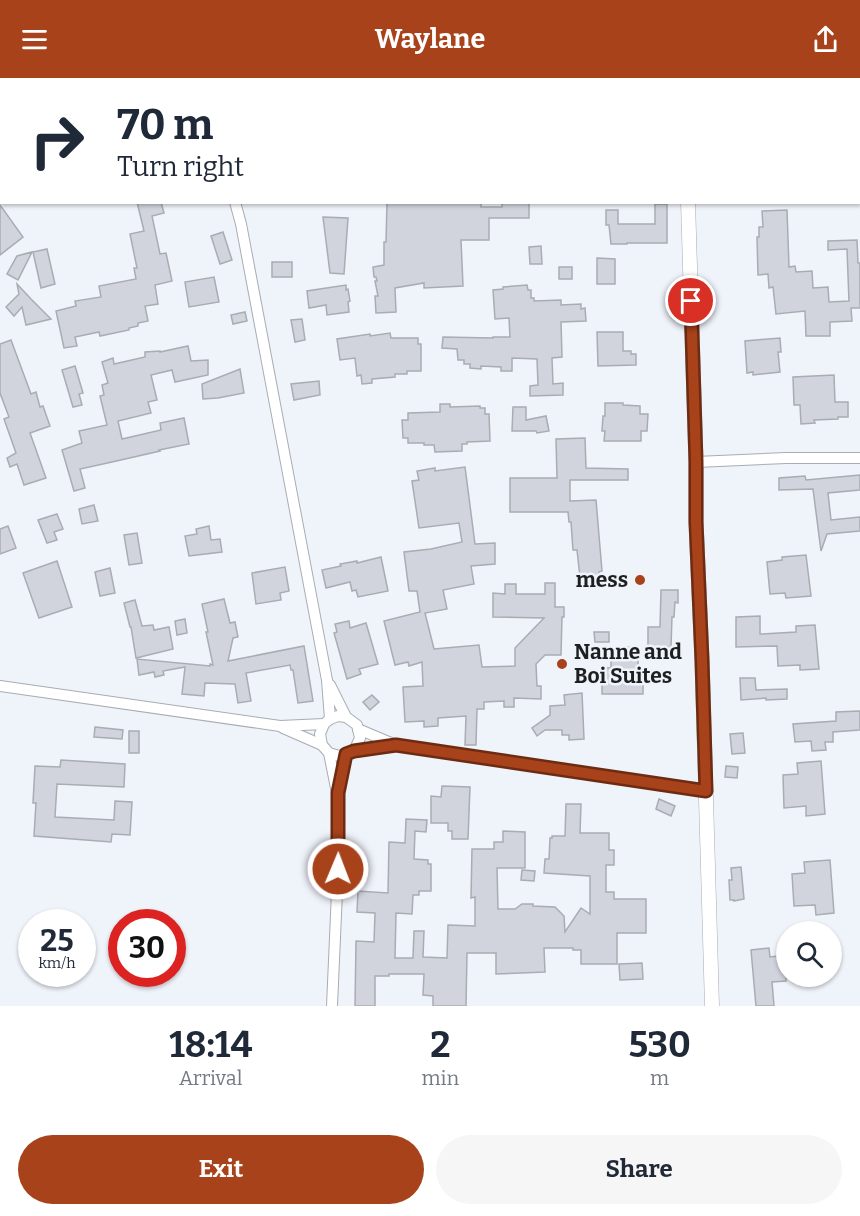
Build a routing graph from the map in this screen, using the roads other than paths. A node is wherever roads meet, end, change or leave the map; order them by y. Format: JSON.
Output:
{"nodes":[{"id":1,"x":236,"y":204,"type":"edge"},
{"id":2,"x":688,"y":204,"type":"edge"},
{"id":3,"x":860,"y":458,"type":"edge"},
{"id":4,"x":696,"y":462,"type":"junction"},
{"id":5,"x":327,"y":680,"type":"junction"},
{"id":6,"x":2,"y":685,"type":"edge"},
{"id":7,"x":346,"y":717,"type":"junction"},
{"id":8,"x":327,"y":722,"type":"junction"},
{"id":9,"x":280,"y":726,"type":"junction"},
{"id":10,"x":358,"y":729,"type":"junction"},
{"id":11,"x":396,"y":745,"type":"junction"},
{"id":12,"x":326,"y":749,"type":"junction"},
{"id":13,"x":350,"y":753,"type":"junction"},
{"id":14,"x":706,"y":791,"type":"junction"},
{"id":15,"x":338,"y":793,"type":"junction"},
{"id":16,"x":332,"y":1006,"type":"edge"},
{"id":17,"x":712,"y":1006,"type":"edge"}],
"edges":[{"from":1,"to":5,"type":"street"},
{"from":2,"to":4,"type":"street"},
{"from":3,"to":4,"type":"street"},
{"from":4,"to":14,"type":"street"},
{"from":5,"to":7,"type":"street"},
{"from":5,"to":8,"type":"street"},
{"from":6,"to":9,"type":"street"},
{"from":7,"to":8,"type":"street"},
{"from":7,"to":10,"type":"street"},
{"from":8,"to":9,"type":"street"},
{"from":8,"to":12,"type":"street"},
{"from":9,"to":12,"type":"street"},
{"from":10,"to":11,"type":"street"},
{"from":10,"to":13,"type":"street"},
{"from":11,"to":13,"type":"street"},
{"from":11,"to":14,"type":"street"},
{"from":12,"to":13,"type":"street"},
{"from":12,"to":15,"type":"street"},
{"from":13,"to":15,"type":"street"},
{"from":14,"to":17,"type":"street"},
{"from":15,"to":16,"type":"street"}]}
